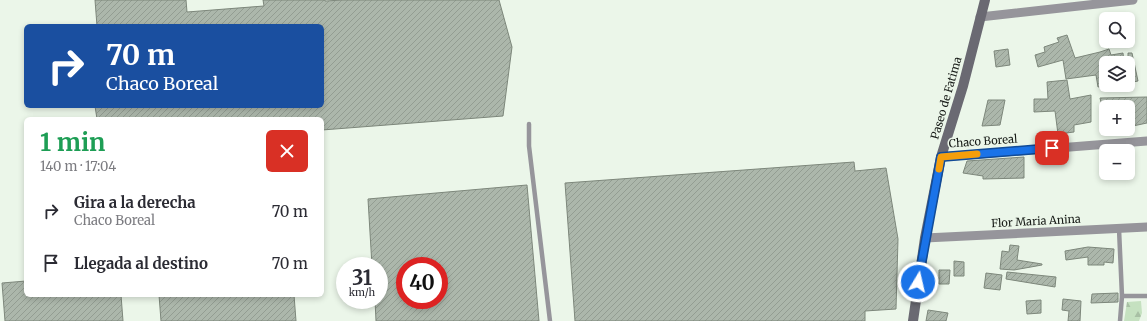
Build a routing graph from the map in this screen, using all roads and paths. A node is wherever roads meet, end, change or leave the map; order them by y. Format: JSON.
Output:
{"nodes":[{"id":1,"x":985,"y":0,"type":"edge"},
{"id":2,"x":1133,"y":0,"type":"edge"},
{"id":3,"x":980,"y":17,"type":"junction"},
{"id":4,"x":529,"y":124,"type":"dead end"},
{"id":5,"x":1147,"y":140,"type":"edge"},
{"id":6,"x":941,"y":157,"type":"junction"},
{"id":7,"x":1147,"y":227,"type":"edge"},
{"id":8,"x":1119,"y":230,"type":"junction"},
{"id":9,"x":925,"y":238,"type":"junction"},
{"id":10,"x":1122,"y":296,"type":"junction"},
{"id":11,"x":1147,"y":296,"type":"edge"},
{"id":12,"x":550,"y":321,"type":"edge"},
{"id":13,"x":913,"y":321,"type":"edge"},
{"id":14,"x":1120,"y":321,"type":"edge"}],
"edges":[{"from":1,"to":3,"type":"street","name":"Paseo de Fatima"},
{"from":2,"to":3,"type":"street"},
{"from":3,"to":6,"type":"street","name":"Paseo de Fatima"},
{"from":4,"to":12,"type":"lane"},
{"from":5,"to":6,"type":"street","name":"Chaco Boreal"},
{"from":6,"to":9,"type":"street","name":"Paseo de Fatima"},
{"from":7,"to":8,"type":"street","name":"Flor Maria Anina"},
{"from":8,"to":9,"type":"street","name":"Flor Maria Anina"},
{"from":8,"to":10,"type":"lane"},
{"from":9,"to":13,"type":"street","name":"Paseo de Fatima"},
{"from":10,"to":11,"type":"lane"},
{"from":10,"to":14,"type":"lane"}]}
